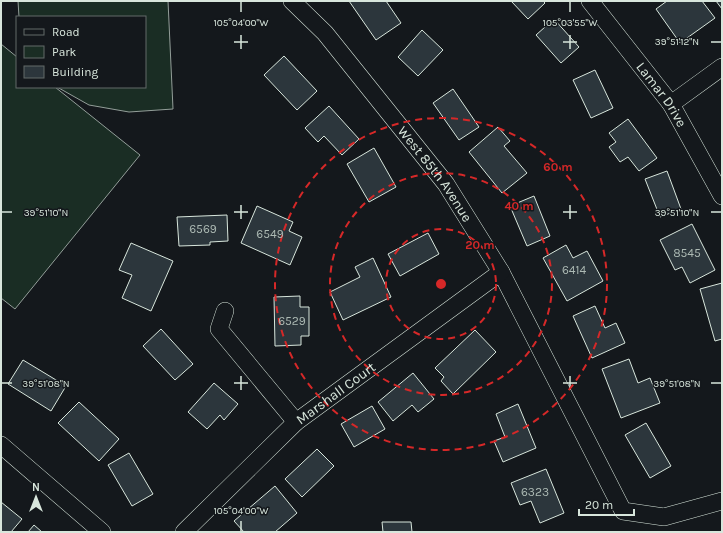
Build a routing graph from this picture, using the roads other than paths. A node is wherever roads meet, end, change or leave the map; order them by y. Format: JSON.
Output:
{"nodes":[{"id":1,"x":292,"y":1,"type":"edge"},
{"id":2,"x":590,"y":1,"type":"edge"},
{"id":3,"x":722,"y":67,"type":"edge"},
{"id":4,"x":671,"y":104,"type":"junction"},
{"id":5,"x":722,"y":196,"type":"edge"},
{"id":6,"x":502,"y":272,"type":"junction"},
{"id":7,"x":225,"y":311,"type":"dead end"},
{"id":8,"x":296,"y":422,"type":"junction"},
{"id":9,"x":1,"y":445,"type":"edge"},
{"id":10,"x":722,"y":501,"type":"edge"},
{"id":11,"x":102,"y":532,"type":"edge"},
{"id":12,"x":184,"y":532,"type":"edge"}],
"edges":[{"from":1,"to":6,"type":"street","name":"West 85th Avenue"},
{"from":2,"to":4,"type":"street","name":"Lamar Drive"},
{"from":3,"to":4,"type":"street"},
{"from":4,"to":5,"type":"street","name":"Lamar Drive"},
{"from":6,"to":8,"type":"street","name":"Marshall Court"},
{"from":6,"to":10,"type":"street","name":"West 85th Avenue"},
{"from":7,"to":8,"type":"street"},
{"from":8,"to":12,"type":"street","name":"Marshall Court"},
{"from":9,"to":11,"type":"street"}]}
